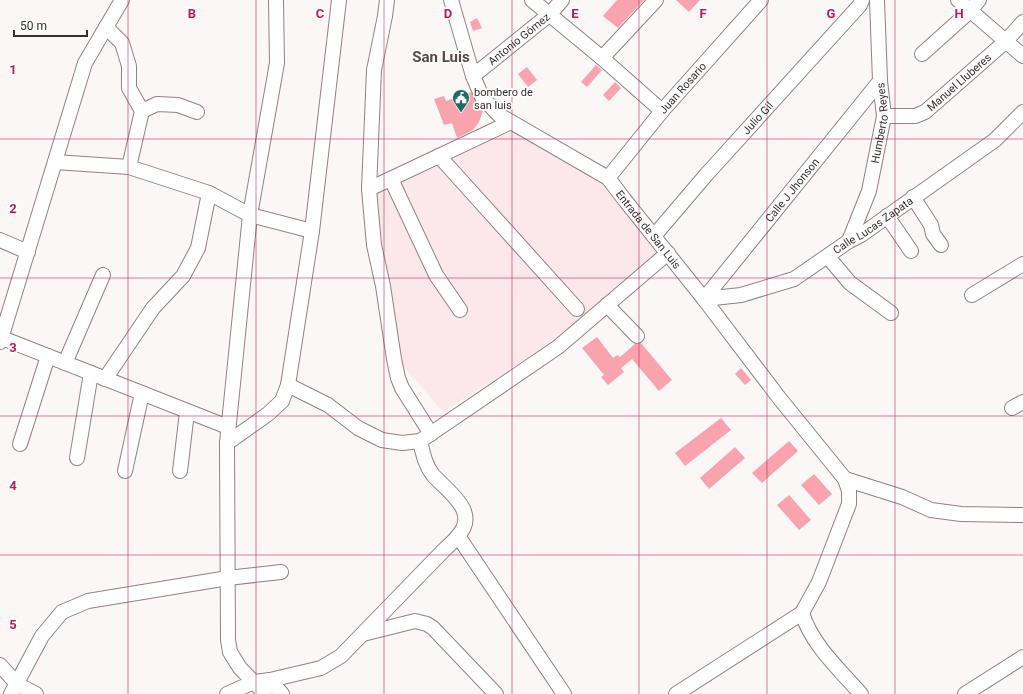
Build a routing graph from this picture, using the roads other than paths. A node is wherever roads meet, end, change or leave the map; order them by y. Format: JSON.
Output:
{"nodes":[{"id":1,"x":122,"y":0,"type":"edge"},
{"id":2,"x":276,"y":0,"type":"edge"},
{"id":3,"x":339,"y":0,"type":"edge"},
{"id":4,"x":387,"y":0,"type":"edge"},
{"id":5,"x":451,"y":0,"type":"edge"},
{"id":6,"x":532,"y":0,"type":"edge"},
{"id":7,"x":562,"y":0,"type":"edge"},
{"id":8,"x":656,"y":0,"type":"edge"},
{"id":9,"x":761,"y":0,"type":"edge"},
{"id":10,"x":862,"y":0,"type":"edge"},
{"id":11,"x":877,"y":0,"type":"edge"},
{"id":12,"x":958,"y":0,"type":"edge"},
{"id":13,"x":979,"y":0,"type":"edge"},
{"id":14,"x":970,"y":10,"type":"junction"},
{"id":15,"x":550,"y":14,"type":"junction"},
{"id":16,"x":1023,"y":22,"type":"edge"},
{"id":17,"x":106,"y":27,"type":"junction"},
{"id":18,"x":1005,"y":42,"type":"junction"},
{"id":19,"x":922,"y":54,"type":"dead end"},
{"id":20,"x":1023,"y":56,"type":"edge"},
{"id":21,"x":602,"y":58,"type":"junction"},
{"id":22,"x":473,"y":76,"type":"junction"},
{"id":23,"x":880,"y":81,"type":"junction"},
{"id":24,"x":142,"y":111,"type":"junction"},
{"id":25,"x":662,"y":111,"type":"junction"},
{"id":26,"x":197,"y":112,"type":"dead end"},
{"id":27,"x":1023,"y":112,"type":"edge"},
{"id":28,"x":884,"y":116,"type":"junction"},
{"id":29,"x":511,"y":122,"type":"junction"},
{"id":30,"x":439,"y":156,"type":"junction"},
{"id":31,"x":55,"y":162,"type":"junction"},
{"id":32,"x":129,"y":167,"type":"junction"},
{"id":33,"x":608,"y":178,"type":"junction"},
{"id":34,"x":391,"y":179,"type":"junction"},
{"id":35,"x":370,"y":189,"type":"junction"},
{"id":36,"x":208,"y":193,"type":"junction"},
{"id":37,"x":913,"y":197,"type":"junction"},
{"id":38,"x":250,"y":215,"type":"junction"},
{"id":39,"x":887,"y":216,"type":"junction"},
{"id":40,"x":312,"y":231,"type":"junction"},
{"id":41,"x":654,"y":236,"type":"junction"},
{"id":42,"x":0,"y":240,"type":"edge"},
{"id":43,"x":849,"y":241,"type":"junction"},
{"id":44,"x":942,"y":245,"type":"dead end"},
{"id":45,"x":911,"y":251,"type":"dead end"},
{"id":46,"x":28,"y":252,"type":"junction"},
{"id":47,"x":668,"y":253,"type":"junction"},
{"id":48,"x":828,"y":257,"type":"junction"},
{"id":49,"x":1023,"y":264,"type":"edge"},
{"id":50,"x":103,"y":275,"type":"dead end"},
{"id":51,"x":972,"y":295,"type":"dead end"},
{"id":52,"x":704,"y":299,"type":"junction"},
{"id":53,"x":607,"y":306,"type":"junction"},
{"id":54,"x":577,"y":309,"type":"dead end"},
{"id":55,"x":460,"y":310,"type":"dead end"},
{"id":56,"x":891,"y":313,"type":"dead end"},
{"id":57,"x":4,"y":316,"type":"edge"},
{"id":58,"x":637,"y":336,"type":"dead end"},
{"id":59,"x":1,"y":340,"type":"edge"},
{"id":60,"x":48,"y":356,"type":"junction"},
{"id":61,"x":65,"y":363,"type":"junction"},
{"id":62,"x":91,"y":373,"type":"junction"},
{"id":63,"x":106,"y":379,"type":"junction"},
{"id":64,"x":288,"y":385,"type":"junction"},
{"id":65,"x":142,"y":393,"type":"junction"},
{"id":66,"x":187,"y":412,"type":"junction"},
{"id":67,"x":228,"y":427,"type":"junction"},
{"id":68,"x":426,"y":437,"type":"junction"},
{"id":69,"x":226,"y":443,"type":"junction"},
{"id":70,"x":20,"y":444,"type":"dead end"},
{"id":71,"x":77,"y":458,"type":"dead end"},
{"id":72,"x":125,"y":470,"type":"dead end"},
{"id":73,"x":180,"y":471,"type":"dead end"},
{"id":74,"x":845,"y":478,"type":"junction"},
{"id":75,"x":1023,"y":515,"type":"edge"},
{"id":76,"x":458,"y":536,"type":"junction"},
{"id":77,"x":282,"y":572,"type":"dead end"},
{"id":78,"x":228,"y":578,"type":"junction"},
{"id":79,"x":802,"y":613,"type":"junction"},
{"id":80,"x":363,"y":634,"type":"junction"},
{"id":81,"x":1023,"y":657,"type":"edge"},
{"id":82,"x":0,"y":665,"type":"edge"},
{"id":83,"x":270,"y":680,"type":"junction"},
{"id":84,"x":254,"y":682,"type":"junction"},
{"id":85,"x":14,"y":689,"type":"edge"},
{"id":86,"x":35,"y":694,"type":"edge"},
{"id":87,"x":227,"y":694,"type":"edge"},
{"id":88,"x":265,"y":694,"type":"edge"},
{"id":89,"x":282,"y":694,"type":"edge"},
{"id":90,"x":496,"y":694,"type":"edge"},
{"id":91,"x":564,"y":694,"type":"edge"},
{"id":92,"x":676,"y":694,"type":"edge"},
{"id":93,"x":861,"y":694,"type":"edge"},
{"id":94,"x":965,"y":694,"type":"edge"}],
"edges":[{"from":1,"to":17,"type":"street"},
{"from":2,"to":38,"type":"street"},
{"from":3,"to":40,"type":"street"},
{"from":4,"to":35,"type":"street"},
{"from":5,"to":22,"type":"street","name":"Entrada de San Luis"},
{"from":6,"to":15,"type":"street"},
{"from":7,"to":15,"type":"street","name":"Antonio Gómez"},
{"from":8,"to":21,"type":"street"},
{"from":9,"to":25,"type":"street","name":"Juan Rosario"},
{"from":10,"to":41,"type":"street","name":"Julio Gil"},
{"from":11,"to":23,"type":"street","name":"Humberto Reyes"},
{"from":12,"to":14,"type":"street"},
{"from":13,"to":14,"type":"street"},
{"from":14,"to":18,"type":"street"},
{"from":14,"to":19,"type":"street"},
{"from":15,"to":21,"type":"street"},
{"from":15,"to":22,"type":"street","name":"Antonio Gómez"},
{"from":16,"to":18,"type":"street","name":"Manuel Lluberes"},
{"from":17,"to":24,"type":"street"},
{"from":17,"to":31,"type":"street"},
{"from":18,"to":20,"type":"street"},
{"from":18,"to":28,"type":"street","name":"Manuel Lluberes"},
{"from":21,"to":25,"type":"street"},
{"from":22,"to":29,"type":"street","name":"Entrada de San Luis"},
{"from":23,"to":28,"type":"street","name":"Humberto Reyes"},
{"from":23,"to":52,"type":"street","name":"Calle J Jhonson"},
{"from":24,"to":26,"type":"street"},
{"from":24,"to":32,"type":"street"},
{"from":25,"to":33,"type":"street","name":"Juan Rosario"},
{"from":27,"to":37,"type":"street","name":"Calle Lucas Zapata"},
{"from":28,"to":43,"type":"street","name":"Humberto Reyes"},
{"from":29,"to":30,"type":"street"},
{"from":29,"to":33,"type":"street","name":"Entrada de San Luis"},
{"from":30,"to":34,"type":"street"},
{"from":30,"to":54,"type":"street"},
{"from":31,"to":32,"type":"street"},
{"from":31,"to":46,"type":"street"},
{"from":32,"to":36,"type":"street"},
{"from":33,"to":41,"type":"street","name":"Entrada de San Luis"},
{"from":34,"to":35,"type":"street"},
{"from":34,"to":55,"type":"street"},
{"from":35,"to":68,"type":"street"},
{"from":36,"to":38,"type":"street"},
{"from":36,"to":63,"type":"street"},
{"from":37,"to":39,"type":"street","name":"Calle Lucas Zapata"},
{"from":37,"to":44,"type":"street"},
{"from":38,"to":40,"type":"street"},
{"from":38,"to":67,"type":"street"},
{"from":39,"to":43,"type":"street","name":"Calle Lucas Zapata"},
{"from":39,"to":45,"type":"street"},
{"from":40,"to":64,"type":"street"},
{"from":41,"to":47,"type":"street","name":"Entrada de San Luis"},
{"from":42,"to":46,"type":"street"},
{"from":43,"to":48,"type":"street","name":"Calle Lucas Zapata"},
{"from":46,"to":57,"type":"street"},
{"from":47,"to":52,"type":"street","name":"Entrada de San Luis"},
{"from":47,"to":53,"type":"street"},
{"from":48,"to":52,"type":"street","name":"Calle Lucas Zapata"},
{"from":48,"to":56,"type":"street"},
{"from":49,"to":51,"type":"street"},
{"from":50,"to":61,"type":"street"},
{"from":52,"to":74,"type":"street","name":"Entrada de San Luis"},
{"from":53,"to":58,"type":"street"},
{"from":53,"to":68,"type":"street"},
{"from":57,"to":59,"type":"street"},
{"from":59,"to":60,"type":"street"},
{"from":60,"to":61,"type":"street"},
{"from":60,"to":70,"type":"street"},
{"from":61,"to":62,"type":"street"},
{"from":62,"to":63,"type":"street"},
{"from":62,"to":71,"type":"street"},
{"from":63,"to":65,"type":"street"},
{"from":64,"to":68,"type":"street"},
{"from":64,"to":69,"type":"street"},
{"from":65,"to":66,"type":"street"},
{"from":65,"to":72,"type":"street"},
{"from":66,"to":67,"type":"street"},
{"from":66,"to":73,"type":"street"},
{"from":67,"to":69,"type":"street"},
{"from":68,"to":76,"type":"street"},
{"from":69,"to":78,"type":"street"},
{"from":74,"to":75,"type":"street"},
{"from":74,"to":79,"type":"street"},
{"from":76,"to":80,"type":"street"},
{"from":76,"to":91,"type":"street"},
{"from":77,"to":78,"type":"street"},
{"from":78,"to":84,"type":"street"},
{"from":78,"to":85,"type":"street"},
{"from":79,"to":92,"type":"street"},
{"from":79,"to":93,"type":"street"},
{"from":80,"to":83,"type":"street"},
{"from":80,"to":90,"type":"street"},
{"from":81,"to":94,"type":"street"},
{"from":82,"to":85,"type":"street"},
{"from":83,"to":84,"type":"street"},
{"from":83,"to":89,"type":"street"},
{"from":84,"to":87,"type":"street"},
{"from":84,"to":88,"type":"street"},
{"from":85,"to":86,"type":"street"}]}
